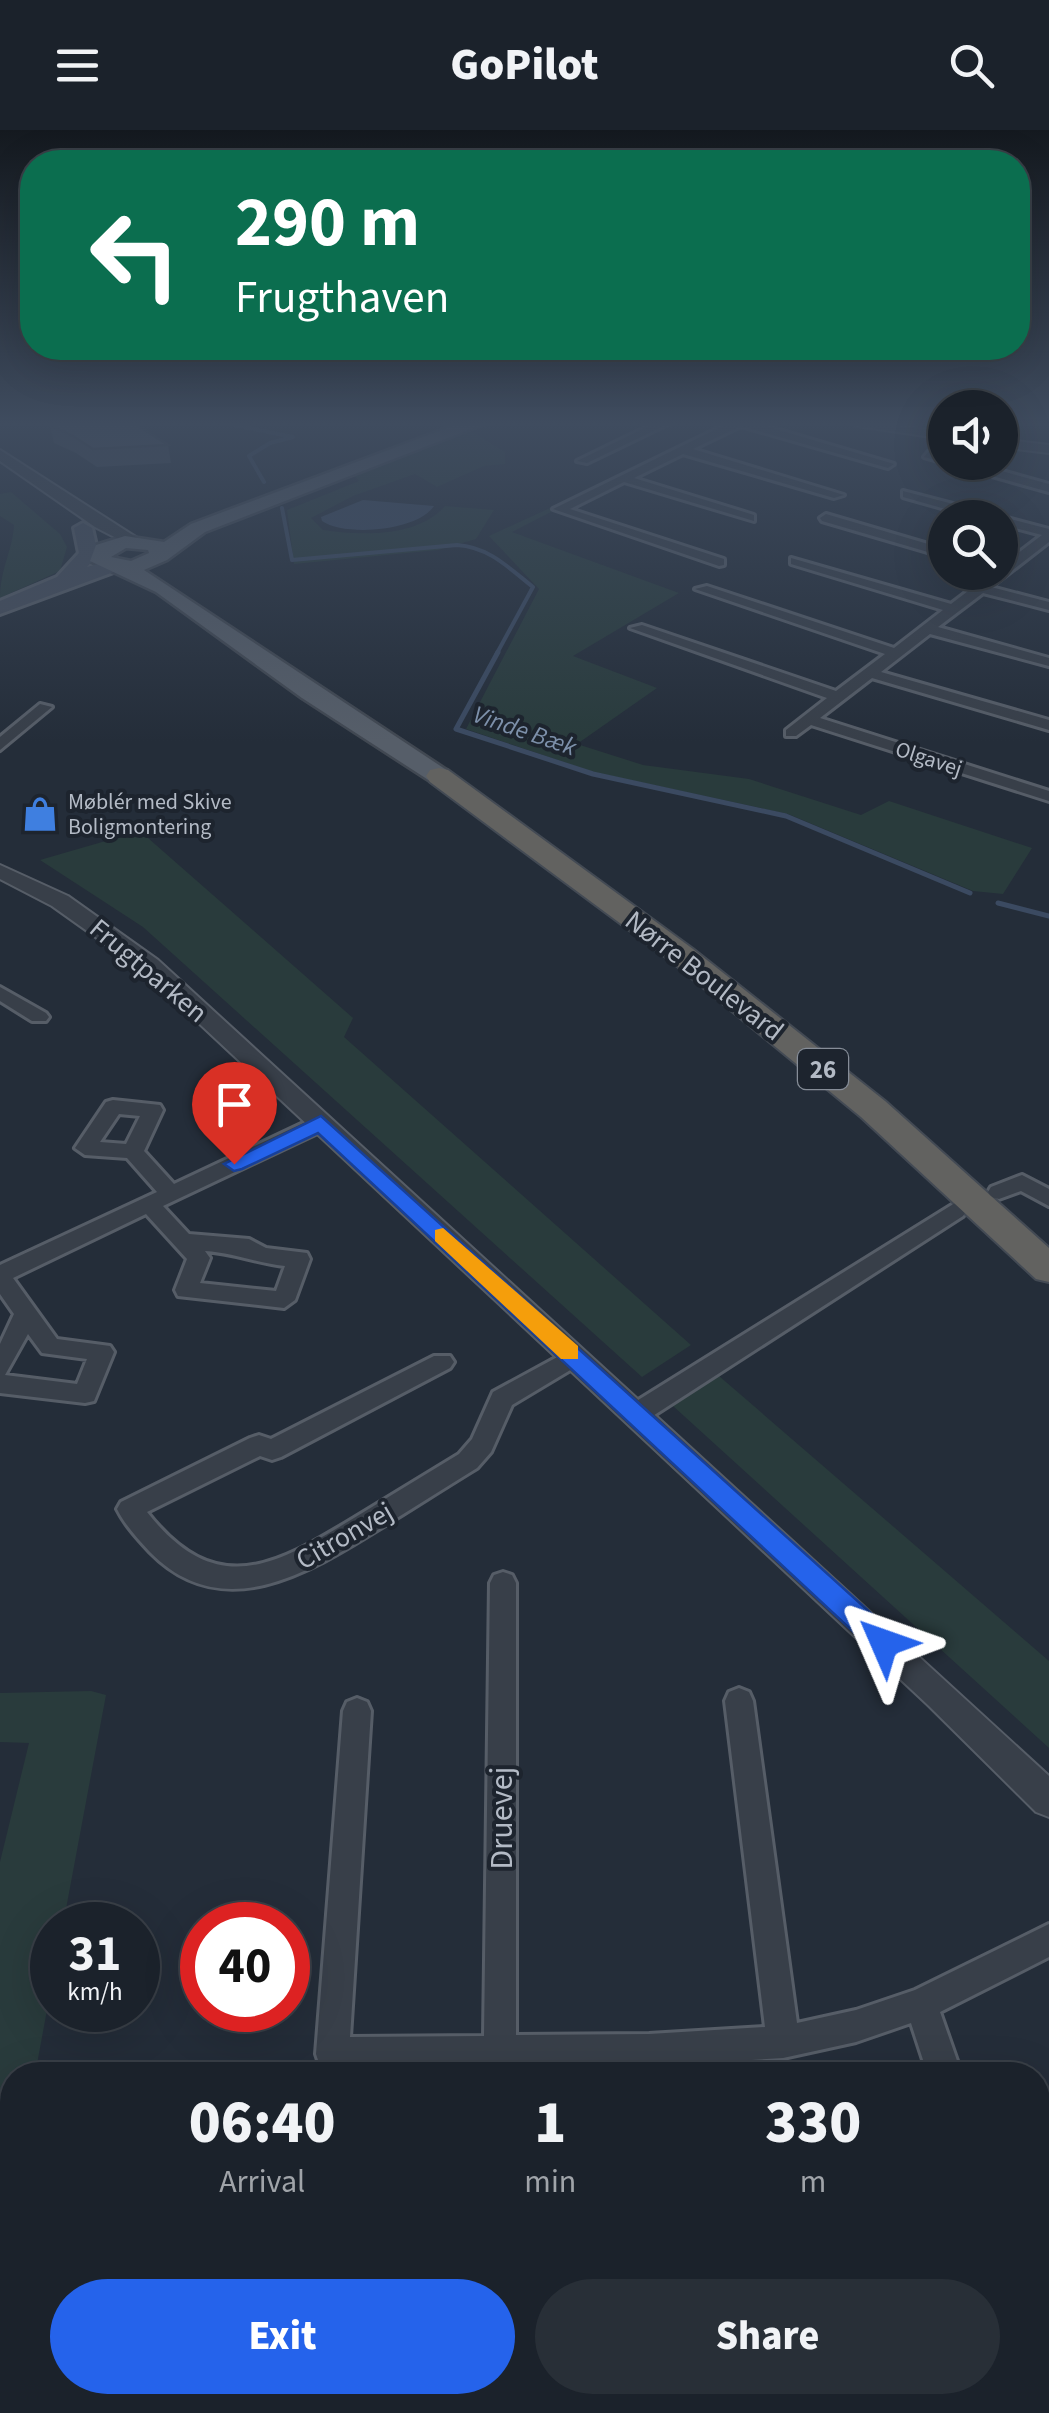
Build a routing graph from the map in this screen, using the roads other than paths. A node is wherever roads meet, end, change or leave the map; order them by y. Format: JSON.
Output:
{"nodes":[{"id":1,"x":83,"y":528,"type":"joint"},
{"id":2,"x":110,"y":529,"type":"edge"},
{"id":3,"x":190,"y":529,"type":"edge"},
{"id":4,"x":210,"y":529,"type":"edge"},
{"id":5,"x":616,"y":529,"type":"edge"},
{"id":6,"x":862,"y":529,"type":"edge"},
{"id":7,"x":1049,"y":535,"type":"edge"},
{"id":8,"x":138,"y":542,"type":"junction"},
{"id":9,"x":928,"y":548,"type":"edge"},
{"id":10,"x":1031,"y":550,"type":"junction"},
{"id":11,"x":1049,"y":555,"type":"edge"},
{"id":12,"x":1018,"y":559,"type":"edge"},
{"id":13,"x":108,"y":561,"type":"junction"},
{"id":14,"x":170,"y":561,"type":"junction"},
{"id":15,"x":796,"y":561,"type":"dead end"},
{"id":16,"x":720,"y":562,"type":"dead end"},
{"id":17,"x":68,"y":579,"type":"junction"},
{"id":18,"x":702,"y":588,"type":"dead end"},
{"id":19,"x":979,"y":590,"type":"edge"},
{"id":20,"x":989,"y":590,"type":"edge"},
{"id":21,"x":1049,"y":606,"type":"edge"},
{"id":22,"x":0,"y":608,"type":"edge"},
{"id":23,"x":954,"y":610,"type":"junction"},
{"id":24,"x":636,"y":628,"type":"dead end"},
{"id":25,"x":928,"y":628,"type":"junction"},
{"id":26,"x":896,"y":653,"type":"junction"},
{"id":27,"x":1049,"y":662,"type":"edge"},
{"id":28,"x":870,"y":673,"type":"junction"},
{"id":29,"x":838,"y":697,"type":"junction"},
{"id":30,"x":45,"y":707,"type":"dead end"},
{"id":31,"x":808,"y":720,"type":"junction"},
{"id":32,"x":1049,"y":725,"type":"edge"},
{"id":33,"x":791,"y":733,"type":"dead end"},
{"id":34,"x":0,"y":744,"type":"edge"},
{"id":35,"x":439,"y":776,"type":"junction"},
{"id":36,"x":1049,"y":796,"type":"edge"},
{"id":37,"x":2,"y":874,"type":"edge"},
{"id":38,"x":0,"y":993,"type":"edge"},
{"id":39,"x":39,"y":1017,"type":"dead end"},
{"id":40,"x":321,"y":1123,"type":"junction"},
{"id":41,"x":134,"y":1152,"type":"dead end"},
{"id":42,"x":999,"y":1192,"type":"dead end"},
{"id":43,"x":160,"y":1199,"type":"junction"},
{"id":44,"x":1049,"y":1199,"type":"edge"},
{"id":45,"x":955,"y":1210,"type":"dead end"},
{"id":46,"x":184,"y":1241,"type":"junction"},
{"id":47,"x":1049,"y":1269,"type":"edge"},
{"id":48,"x":0,"y":1275,"type":"edge"},
{"id":49,"x":26,"y":1314,"type":"junction"},
{"id":50,"x":574,"y":1357,"type":"junction"},
{"id":51,"x":442,"y":1362,"type":"dead end"},
{"id":52,"x":0,"y":1368,"type":"edge"},
{"id":53,"x":0,"y":1384,"type":"edge"},
{"id":54,"x":636,"y":1414,"type":"junction"},
{"id":55,"x":503,"y":1583,"type":"dead end"},
{"id":56,"x":738,"y":1702,"type":"dead end"},
{"id":57,"x":357,"y":1711,"type":"dead end"},
{"id":58,"x":1049,"y":1800,"type":"edge"},
{"id":59,"x":1049,"y":1940,"type":"edge"},
{"id":60,"x":921,"y":2004,"type":"junction"},
{"id":61,"x":783,"y":2042,"type":"junction"},
{"id":62,"x":500,"y":2052,"type":"junction"},
{"id":63,"x":358,"y":2062,"type":"edge"},
{"id":64,"x":388,"y":2062,"type":"edge"},
{"id":65,"x":650,"y":2062,"type":"edge"},
{"id":66,"x":941,"y":2062,"type":"edge"}],
"edges":[{"from":1,"to":13,"type":"street","name":"Nørre Boulevard"},
{"from":1,"to":17,"type":"main road"},
{"from":2,"to":8,"type":"street"},
{"from":3,"to":8,"type":"main road"},
{"from":4,"to":14,"type":"main road"},
{"from":5,"to":16,"type":"street"},
{"from":6,"to":9,"type":"street"},
{"from":7,"to":10,"type":"street"},
{"from":8,"to":13,"type":"main road"},
{"from":8,"to":14,"type":"main road","number":"26"},
{"from":10,"to":11,"type":"street"},
{"from":10,"to":12,"type":"street"},
{"from":13,"to":14,"type":"main road"},
{"from":13,"to":17,"type":"main road"},
{"from":13,"to":35,"type":"main road","name":"Nørre Boulevard","number":"26"},
{"from":14,"to":35,"type":"main road","name":"Nørre Boulevard","number":"26"},
{"from":15,"to":23,"type":"street"},
{"from":17,"to":22,"type":"main road"},
{"from":18,"to":26,"type":"street"},
{"from":19,"to":23,"type":"street"},
{"from":20,"to":21,"type":"street"},
{"from":23,"to":25,"type":"street"},
{"from":24,"to":29,"type":"street"},
{"from":25,"to":26,"type":"street"},
{"from":25,"to":27,"type":"street"},
{"from":26,"to":28,"type":"street"},
{"from":28,"to":29,"type":"street"},
{"from":28,"to":32,"type":"street"},
{"from":29,"to":31,"type":"street"},
{"from":30,"to":34,"type":"street"},
{"from":31,"to":33,"type":"street"},
{"from":31,"to":36,"type":"street","name":"Olgavej"},
{"from":35,"to":47,"type":"highway","name":"Nørre Boulevard","number":"26"},
{"from":37,"to":40,"type":"street","name":"Frugtparken"},
{"from":38,"to":39,"type":"street"},
{"from":40,"to":43,"type":"street"},
{"from":40,"to":50,"type":"street","name":"Frugtparken"},
{"from":41,"to":43,"type":"street"},
{"from":42,"to":44,"type":"street"},
{"from":43,"to":46,"type":"street"},
{"from":43,"to":48,"type":"street"},
{"from":45,"to":54,"type":"street"},
{"from":46,"to":46,"type":"street"},
{"from":48,"to":49,"type":"street"},
{"from":49,"to":52,"type":"street"},
{"from":49,"to":53,"type":"street"},
{"from":50,"to":51,"type":"street","name":"Citronvej"},
{"from":50,"to":54,"type":"street","name":"Frugtparken"},
{"from":54,"to":58,"type":"street","name":"Frugtparken"},
{"from":55,"to":62,"type":"street","name":"Druevej"},
{"from":56,"to":61,"type":"street"},
{"from":57,"to":63,"type":"street"},
{"from":59,"to":60,"type":"street"},
{"from":60,"to":61,"type":"street"},
{"from":60,"to":66,"type":"street"},
{"from":61,"to":65,"type":"street"},
{"from":62,"to":64,"type":"street"},
{"from":62,"to":65,"type":"street"}]}
